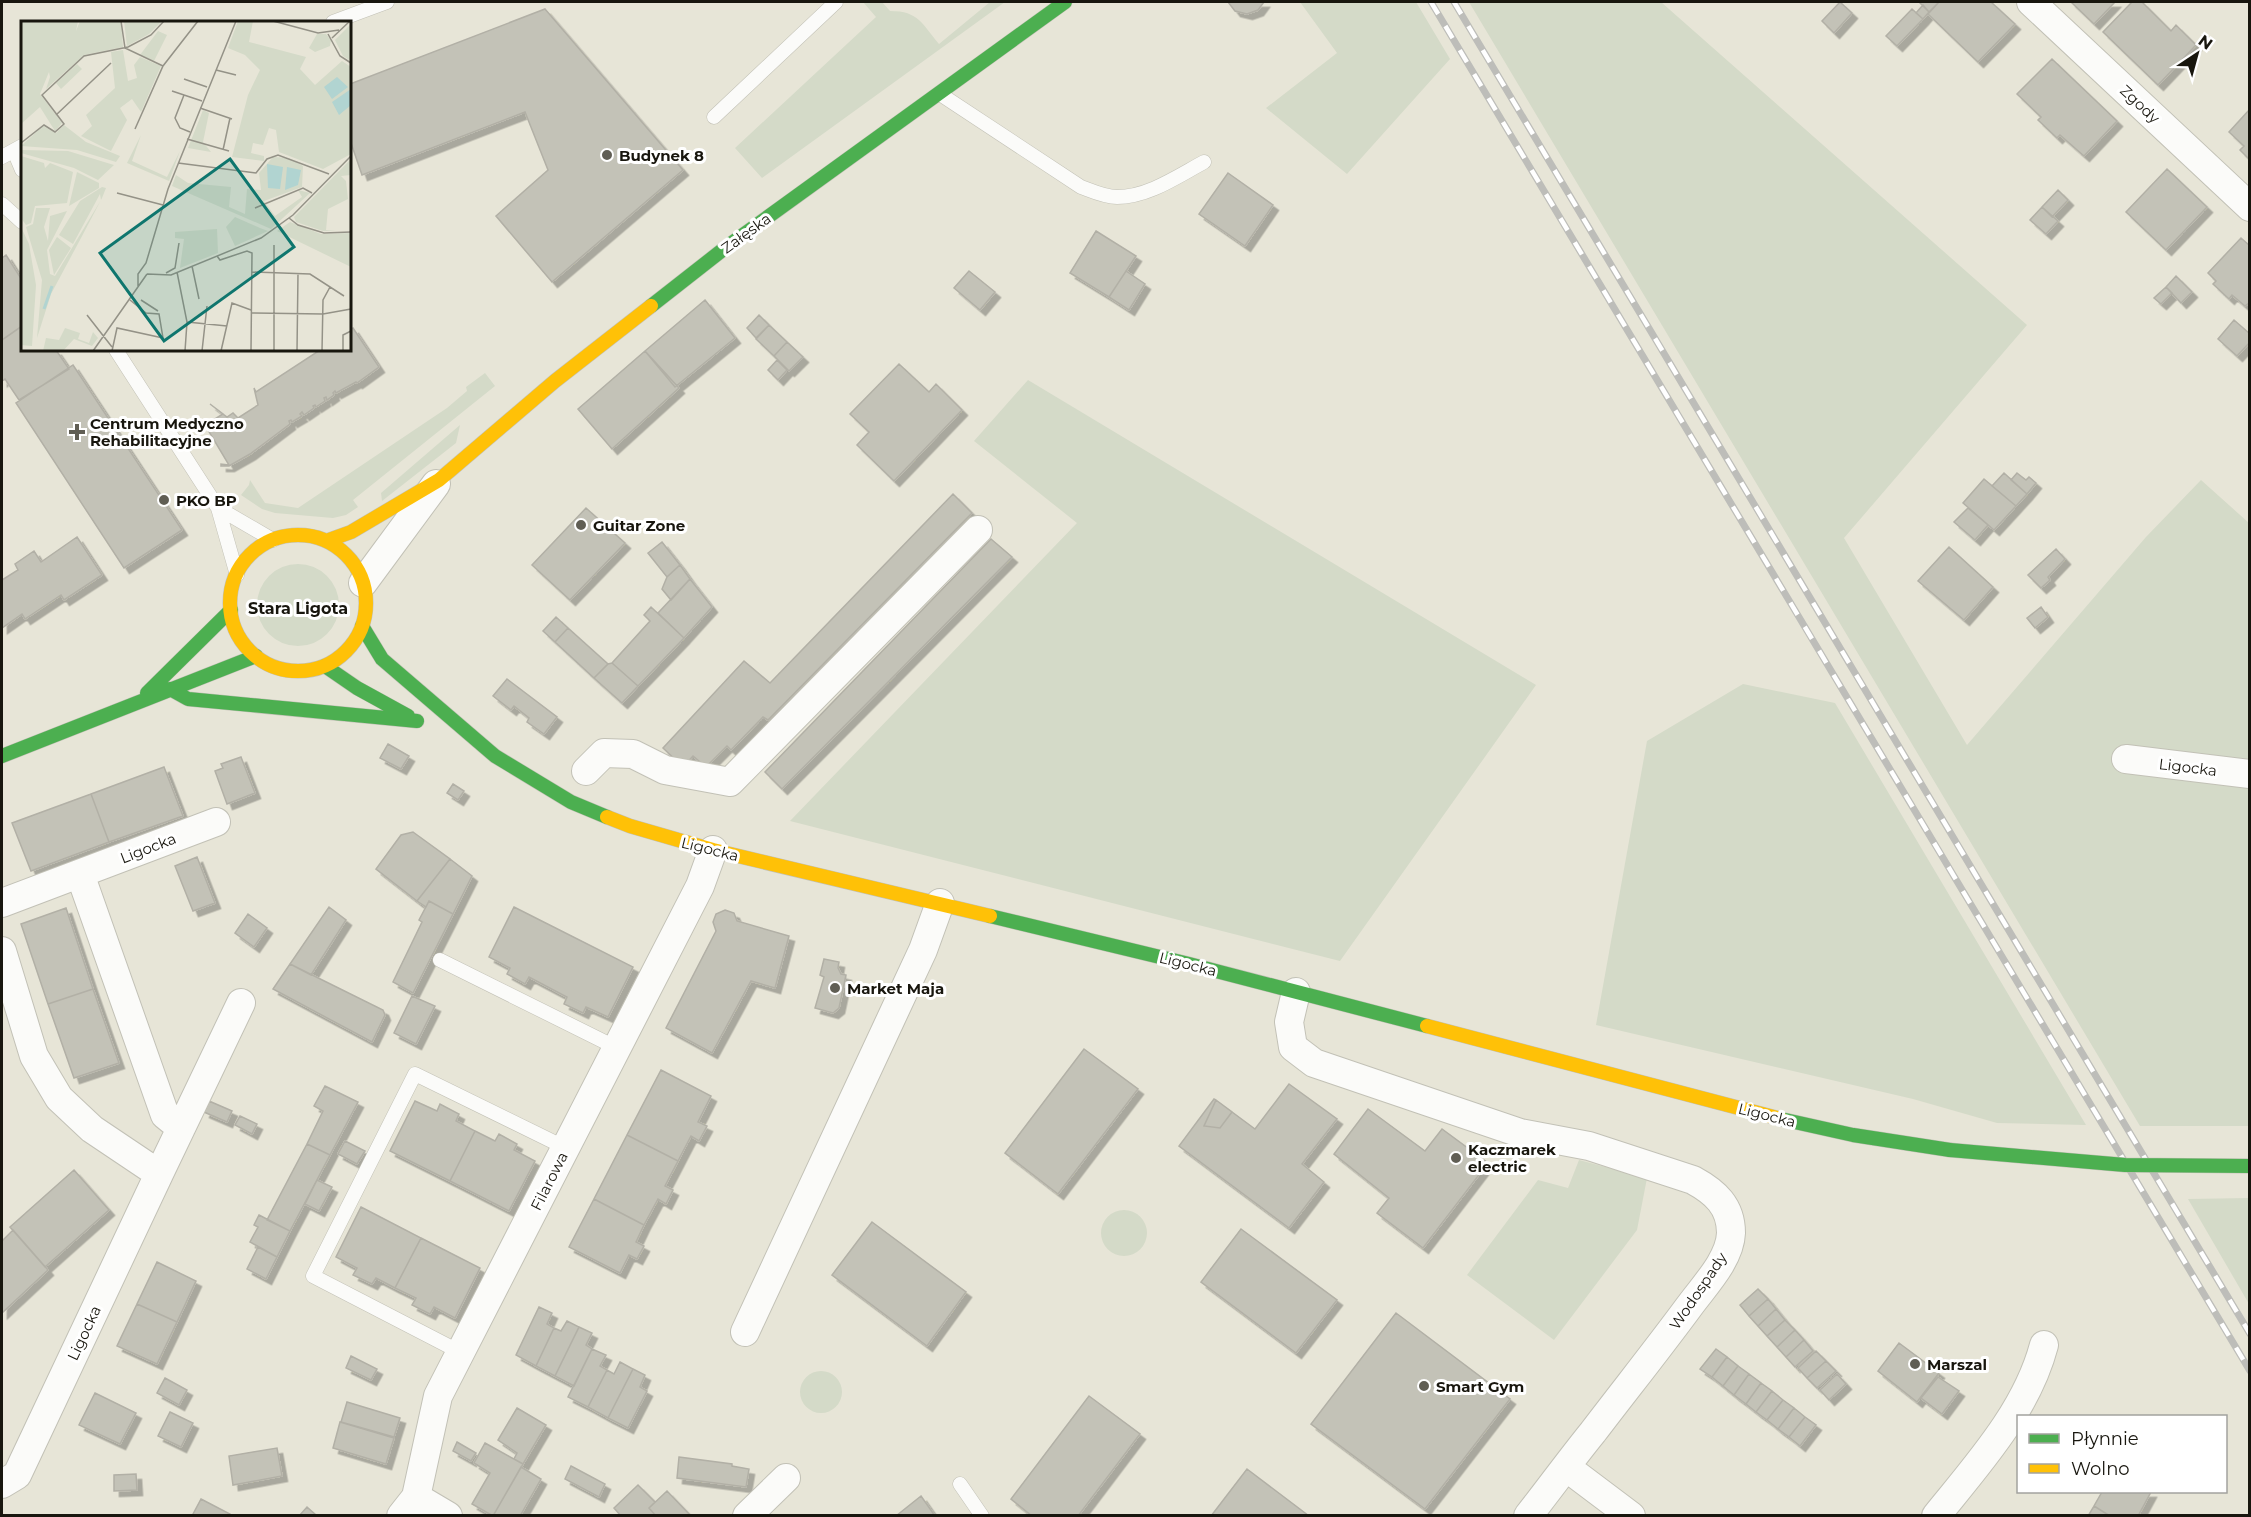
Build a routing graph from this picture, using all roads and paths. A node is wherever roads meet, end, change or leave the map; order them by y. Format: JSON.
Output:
{"nodes":[{"id":1,"x":387,"y":2,"type":"edge"},
{"id":2,"x":836,"y":2,"type":"edge"},
{"id":3,"x":1065,"y":2,"type":"edge"},
{"id":4,"x":2031,"y":2,"type":"edge"},
{"id":5,"x":336,"y":21,"type":"edge"},
{"id":6,"x":939,"y":93,"type":"junction"},
{"id":7,"x":714,"y":117,"type":"dead end"},
{"id":8,"x":13,"y":151,"type":"edge"},
{"id":9,"x":1204,"y":162,"type":"dead end"},
{"id":10,"x":21,"y":168,"type":"edge"},
{"id":11,"x":2,"y":204,"type":"edge"},
{"id":12,"x":2250,"y":207,"type":"edge"},
{"id":13,"x":21,"y":221,"type":"edge"},
{"id":14,"x":117,"y":351,"type":"edge"},
{"id":15,"x":439,"y":480,"type":"junction"},
{"id":16,"x":218,"y":508,"type":"junction"},
{"id":17,"x":978,"y":530,"type":"dead end"},
{"id":18,"x":273,"y":540,"type":"junction"},
{"id":19,"x":326,"y":542,"type":"junction"},
{"id":20,"x":237,"y":574,"type":"junction"},
{"id":21,"x":363,"y":584,"type":"junction"},
{"id":22,"x":231,"y":610,"type":"junction"},
{"id":23,"x":362,"y":626,"type":"junction"},
{"id":24,"x":256,"y":656,"type":"junction"},
{"id":25,"x":325,"y":666,"type":"junction"},
{"id":26,"x":171,"y":689,"type":"junction"},
{"id":27,"x":138,"y":704,"type":"junction"},
{"id":28,"x":2,"y":739,"type":"edge"},
{"id":29,"x":453,"y":739,"type":"dead end"},
{"id":30,"x":5,"y":755,"type":"edge"},
{"id":31,"x":495,"y":756,"type":"junction"},
{"id":32,"x":2126,"y":759,"type":"dead end"},
{"id":33,"x":586,"y":771,"type":"joint"},
{"id":34,"x":2250,"y":774,"type":"edge"},
{"id":35,"x":571,"y":802,"type":"junction"},
{"id":36,"x":216,"y":822,"type":"dead end"},
{"id":37,"x":713,"y":850,"type":"junction"},
{"id":38,"x":80,"y":874,"type":"junction"},
{"id":39,"x":2,"y":903,"type":"edge"},
{"id":40,"x":940,"y":903,"type":"junction"},
{"id":41,"x":2,"y":951,"type":"edge"},
{"id":42,"x":440,"y":960,"type":"dead end"},
{"id":43,"x":1296,"y":992,"type":"junction"},
{"id":44,"x":241,"y":1004,"type":"dead end"},
{"id":45,"x":617,"y":1048,"type":"junction"},
{"id":46,"x":181,"y":1128,"type":"junction"},
{"id":47,"x":566,"y":1149,"type":"junction"},
{"id":48,"x":2250,"y":1166,"type":"edge"},
{"id":49,"x":159,"y":1174,"type":"junction"},
{"id":50,"x":746,"y":1332,"type":"dead end"},
{"id":51,"x":2044,"y":1345,"type":"dead end"},
{"id":52,"x":460,"y":1352,"type":"junction"},
{"id":53,"x":1566,"y":1467,"type":"junction"},
{"id":54,"x":786,"y":1479,"type":"dead end"},
{"id":55,"x":2,"y":1484,"type":"edge"},
{"id":56,"x":960,"y":1484,"type":"dead end"},
{"id":57,"x":409,"y":1506,"type":"edge"},
{"id":58,"x":448,"y":1515,"type":"edge"},
{"id":59,"x":747,"y":1515,"type":"edge"},
{"id":60,"x":982,"y":1515,"type":"edge"},
{"id":61,"x":1528,"y":1515,"type":"edge"},
{"id":62,"x":1631,"y":1515,"type":"edge"},
{"id":63,"x":1936,"y":1515,"type":"edge"}],
"edges":[{"from":1,"to":5,"type":"lane"},
{"from":2,"to":7,"type":"lane"},
{"from":3,"to":6,"type":"street","name":"Załęska"},
{"from":4,"to":12,"type":"street","name":"Zgody"},
{"from":6,"to":9,"type":"lane"},
{"from":6,"to":15,"type":"street","name":"Załęska"},
{"from":8,"to":10,"type":"lane"},
{"from":11,"to":13,"type":"lane"},
{"from":14,"to":16,"type":"lane"},
{"from":15,"to":19,"type":"street","name":"Załęska"},
{"from":15,"to":21,"type":"street","name":"Załęska"},
{"from":16,"to":18,"type":"lane"},
{"from":16,"to":20,"type":"lane"},
{"from":17,"to":33,"type":"street"},
{"from":18,"to":19,"type":"street"},
{"from":18,"to":20,"type":"street"},
{"from":19,"to":21,"type":"street"},
{"from":20,"to":22,"type":"street"},
{"from":21,"to":23,"type":"street"},
{"from":22,"to":24,"type":"street"},
{"from":22,"to":27,"type":"street"},
{"from":23,"to":25,"type":"street"},
{"from":23,"to":31,"type":"street","name":"Ligocka"},
{"from":24,"to":25,"type":"street"},
{"from":24,"to":26,"type":"street"},
{"from":25,"to":26,"type":"street"},
{"from":26,"to":27,"type":"street"},
{"from":27,"to":30,"type":"street"},
{"from":28,"to":30,"type":"lane"},
{"from":29,"to":31,"type":"street","name":"Ligocka"},
{"from":31,"to":35,"type":"street","name":"Ligocka"},
{"from":32,"to":34,"type":"street","name":"Ligocka"},
{"from":33,"to":35,"type":"lane"},
{"from":35,"to":37,"type":"street","name":"Ligocka"},
{"from":36,"to":38,"type":"street","name":"Ligocka"},
{"from":37,"to":40,"type":"street","name":"Ligocka"},
{"from":37,"to":45,"type":"street","name":"Filarowa"},
{"from":38,"to":39,"type":"street","name":"Ligocka"},
{"from":38,"to":46,"type":"street"},
{"from":40,"to":43,"type":"street","name":"Ligocka"},
{"from":40,"to":50,"type":"street"},
{"from":41,"to":49,"type":"street"},
{"from":42,"to":45,"type":"lane"},
{"from":43,"to":48,"type":"street","name":"Ligocka","bridge":true},
{"from":43,"to":53,"type":"street","name":"Wodospady"},
{"from":44,"to":46,"type":"street","name":"Ligocka"},
{"from":45,"to":47,"type":"street","name":"Filarowa"},
{"from":46,"to":49,"type":"street","name":"Ligocka"},
{"from":47,"to":52,"type":"street","name":"Filarowa"},
{"from":47,"to":52,"type":"lane"},
{"from":49,"to":55,"type":"street","name":"Ligocka"},
{"from":51,"to":63,"type":"street"},
{"from":52,"to":57,"type":"street","name":"Filarowa"},
{"from":53,"to":61,"type":"street","name":"Wodospady"},
{"from":53,"to":62,"type":"street"},
{"from":54,"to":59,"type":"street"},
{"from":56,"to":60,"type":"lane"},
{"from":57,"to":58,"type":"street"}]}
